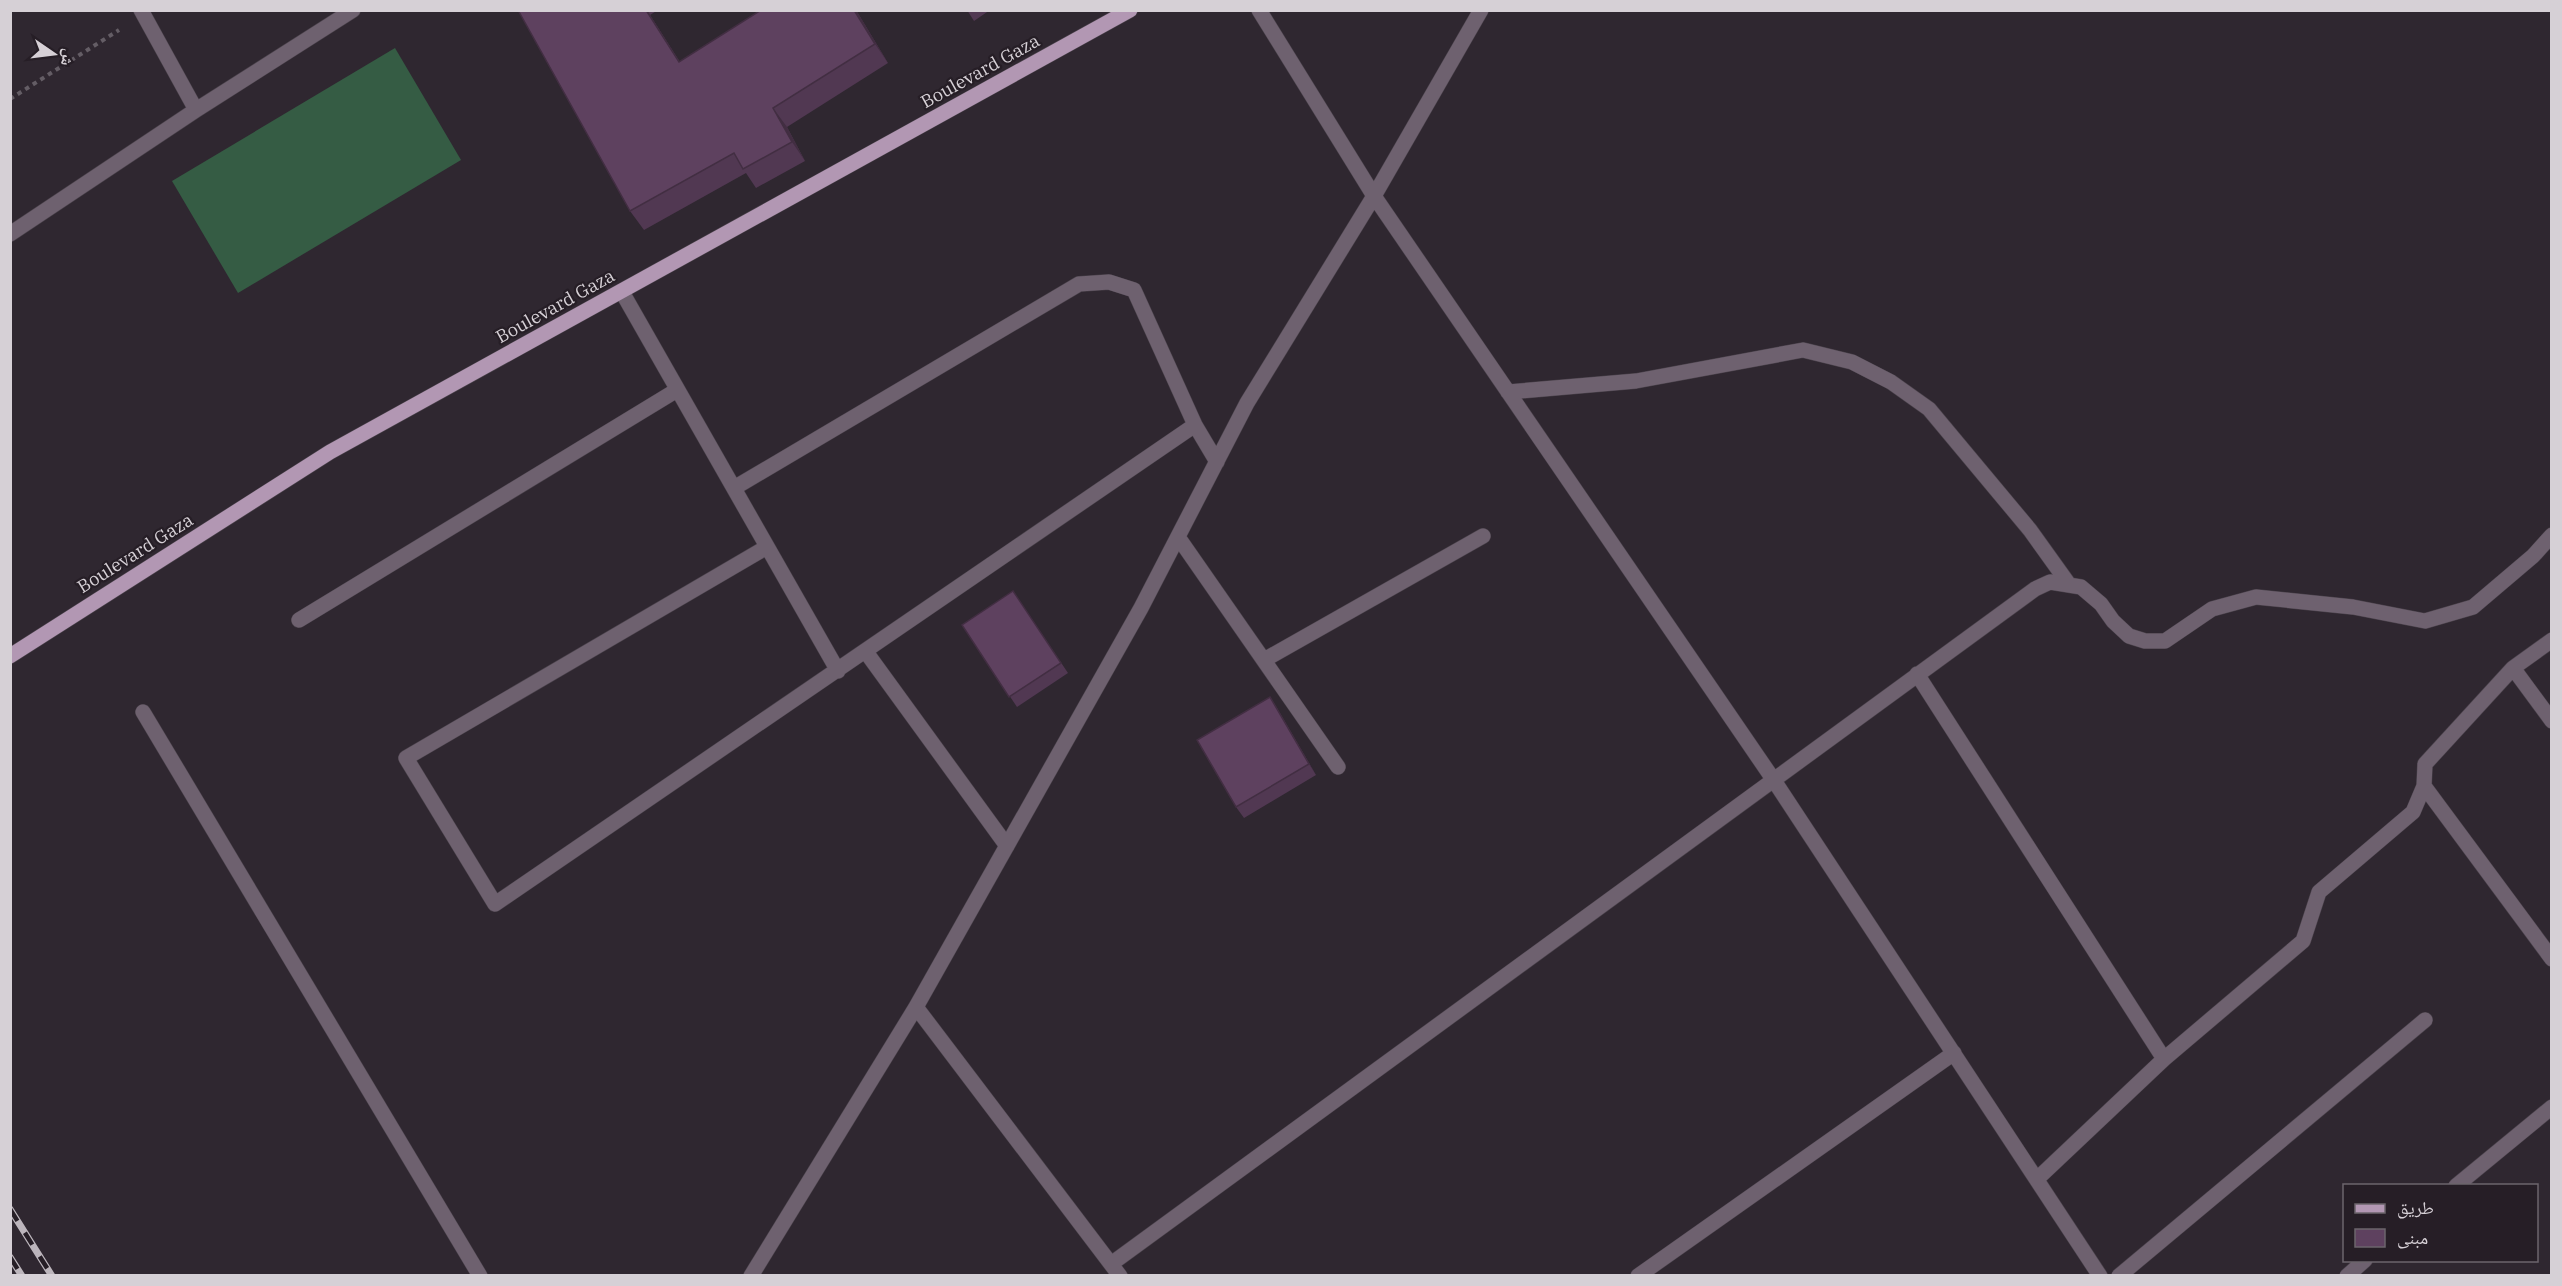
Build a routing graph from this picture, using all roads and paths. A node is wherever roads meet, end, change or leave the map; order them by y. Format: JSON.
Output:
{"nodes":[{"id":1,"x":353,"y":10,"type":"edge"},
{"id":2,"x":1130,"y":10,"type":"edge"},
{"id":3,"x":1259,"y":10,"type":"edge"},
{"id":4,"x":1480,"y":10,"type":"edge"},
{"id":5,"x":142,"y":13,"type":"edge"},
{"id":6,"x":10,"y":99,"type":"edge"},
{"id":7,"x":196,"y":110,"type":"junction"},
{"id":8,"x":1374,"y":196,"type":"junction"},
{"id":9,"x":10,"y":234,"type":"edge"},
{"id":10,"x":622,"y":292,"type":"junction"},
{"id":11,"x":677,"y":390,"type":"junction"},
{"id":12,"x":1508,"y":392,"type":"junction"},
{"id":13,"x":1195,"y":425,"type":"junction"},
{"id":14,"x":1217,"y":462,"type":"junction"},
{"id":15,"x":734,"y":488,"type":"junction"},
{"id":16,"x":2552,"y":535,"type":"edge"},
{"id":17,"x":1482,"y":536,"type":"dead end"},
{"id":18,"x":1178,"y":537,"type":"junction"},
{"id":19,"x":767,"y":547,"type":"junction"},
{"id":20,"x":2068,"y":584,"type":"junction"},
{"id":21,"x":299,"y":620,"type":"dead end"},
{"id":22,"x":2552,"y":640,"type":"edge"},
{"id":23,"x":866,"y":652,"type":"junction"},
{"id":24,"x":10,"y":656,"type":"edge"},
{"id":25,"x":1264,"y":660,"type":"junction"},
{"id":26,"x":2513,"y":668,"type":"junction"},
{"id":27,"x":838,"y":671,"type":"junction"},
{"id":28,"x":1917,"y":674,"type":"junction"},
{"id":29,"x":142,"y":712,"type":"dead end"},
{"id":30,"x":2552,"y":721,"type":"edge"},
{"id":31,"x":1338,"y":767,"type":"dead end"},
{"id":32,"x":1773,"y":778,"type":"junction"},
{"id":33,"x":2424,"y":786,"type":"junction"},
{"id":34,"x":1007,"y":846,"type":"junction"},
{"id":35,"x":2552,"y":959,"type":"edge"},
{"id":36,"x":916,"y":1007,"type":"junction"},
{"id":37,"x":2425,"y":1020,"type":"dead end"},
{"id":38,"x":1954,"y":1053,"type":"junction"},
{"id":39,"x":2164,"y":1059,"type":"junction"},
{"id":40,"x":2552,"y":1107,"type":"edge"},
{"id":41,"x":2037,"y":1179,"type":"junction"},
{"id":42,"x":2457,"y":1184,"type":"edge"},
{"id":43,"x":2363,"y":1262,"type":"edge"},
{"id":44,"x":1116,"y":1270,"type":"edge"},
{"id":45,"x":480,"y":1275,"type":"edge"},
{"id":46,"x":751,"y":1275,"type":"edge"},
{"id":47,"x":1638,"y":1275,"type":"edge"},
{"id":48,"x":2100,"y":1275,"type":"edge"},
{"id":49,"x":2119,"y":1275,"type":"edge"},
{"id":50,"x":2347,"y":1275,"type":"edge"}],
"edges":[{"from":1,"to":7,"type":"street"},
{"from":2,"to":10,"type":"main road","name":"Boulevard Gaza"},
{"from":3,"to":8,"type":"street"},
{"from":4,"to":8,"type":"street"},
{"from":5,"to":6,"type":"path"},
{"from":5,"to":7,"type":"street"},
{"from":7,"to":9,"type":"street"},
{"from":8,"to":12,"type":"street"},
{"from":8,"to":14,"type":"street"},
{"from":10,"to":11,"type":"street"},
{"from":10,"to":24,"type":"main road","name":"Boulevard Gaza"},
{"from":11,"to":15,"type":"street"},
{"from":11,"to":21,"type":"street"},
{"from":12,"to":20,"type":"street"},
{"from":12,"to":32,"type":"street"},
{"from":13,"to":14,"type":"street"},
{"from":13,"to":15,"type":"street"},
{"from":13,"to":23,"type":"street"},
{"from":14,"to":18,"type":"street"},
{"from":15,"to":19,"type":"street"},
{"from":16,"to":20,"type":"street"},
{"from":17,"to":25,"type":"street"},
{"from":18,"to":25,"type":"street"},
{"from":18,"to":34,"type":"street"},
{"from":19,"to":27,"type":"street"},
{"from":19,"to":27,"type":"street"},
{"from":20,"to":28,"type":"street"},
{"from":22,"to":26,"type":"street"},
{"from":23,"to":27,"type":"street"},
{"from":23,"to":34,"type":"street"},
{"from":25,"to":31,"type":"street"},
{"from":26,"to":30,"type":"street"},
{"from":26,"to":33,"type":"street"},
{"from":28,"to":32,"type":"street"},
{"from":28,"to":39,"type":"street"},
{"from":29,"to":45,"type":"street"},
{"from":32,"to":38,"type":"street"},
{"from":32,"to":44,"type":"street"},
{"from":33,"to":35,"type":"street"},
{"from":33,"to":39,"type":"street"},
{"from":34,"to":36,"type":"street"},
{"from":36,"to":44,"type":"street"},
{"from":36,"to":46,"type":"street"},
{"from":37,"to":49,"type":"street"},
{"from":38,"to":41,"type":"street"},
{"from":38,"to":47,"type":"street"},
{"from":39,"to":41,"type":"street"},
{"from":40,"to":42,"type":"street"},
{"from":41,"to":48,"type":"street"},
{"from":43,"to":50,"type":"street"}]}
